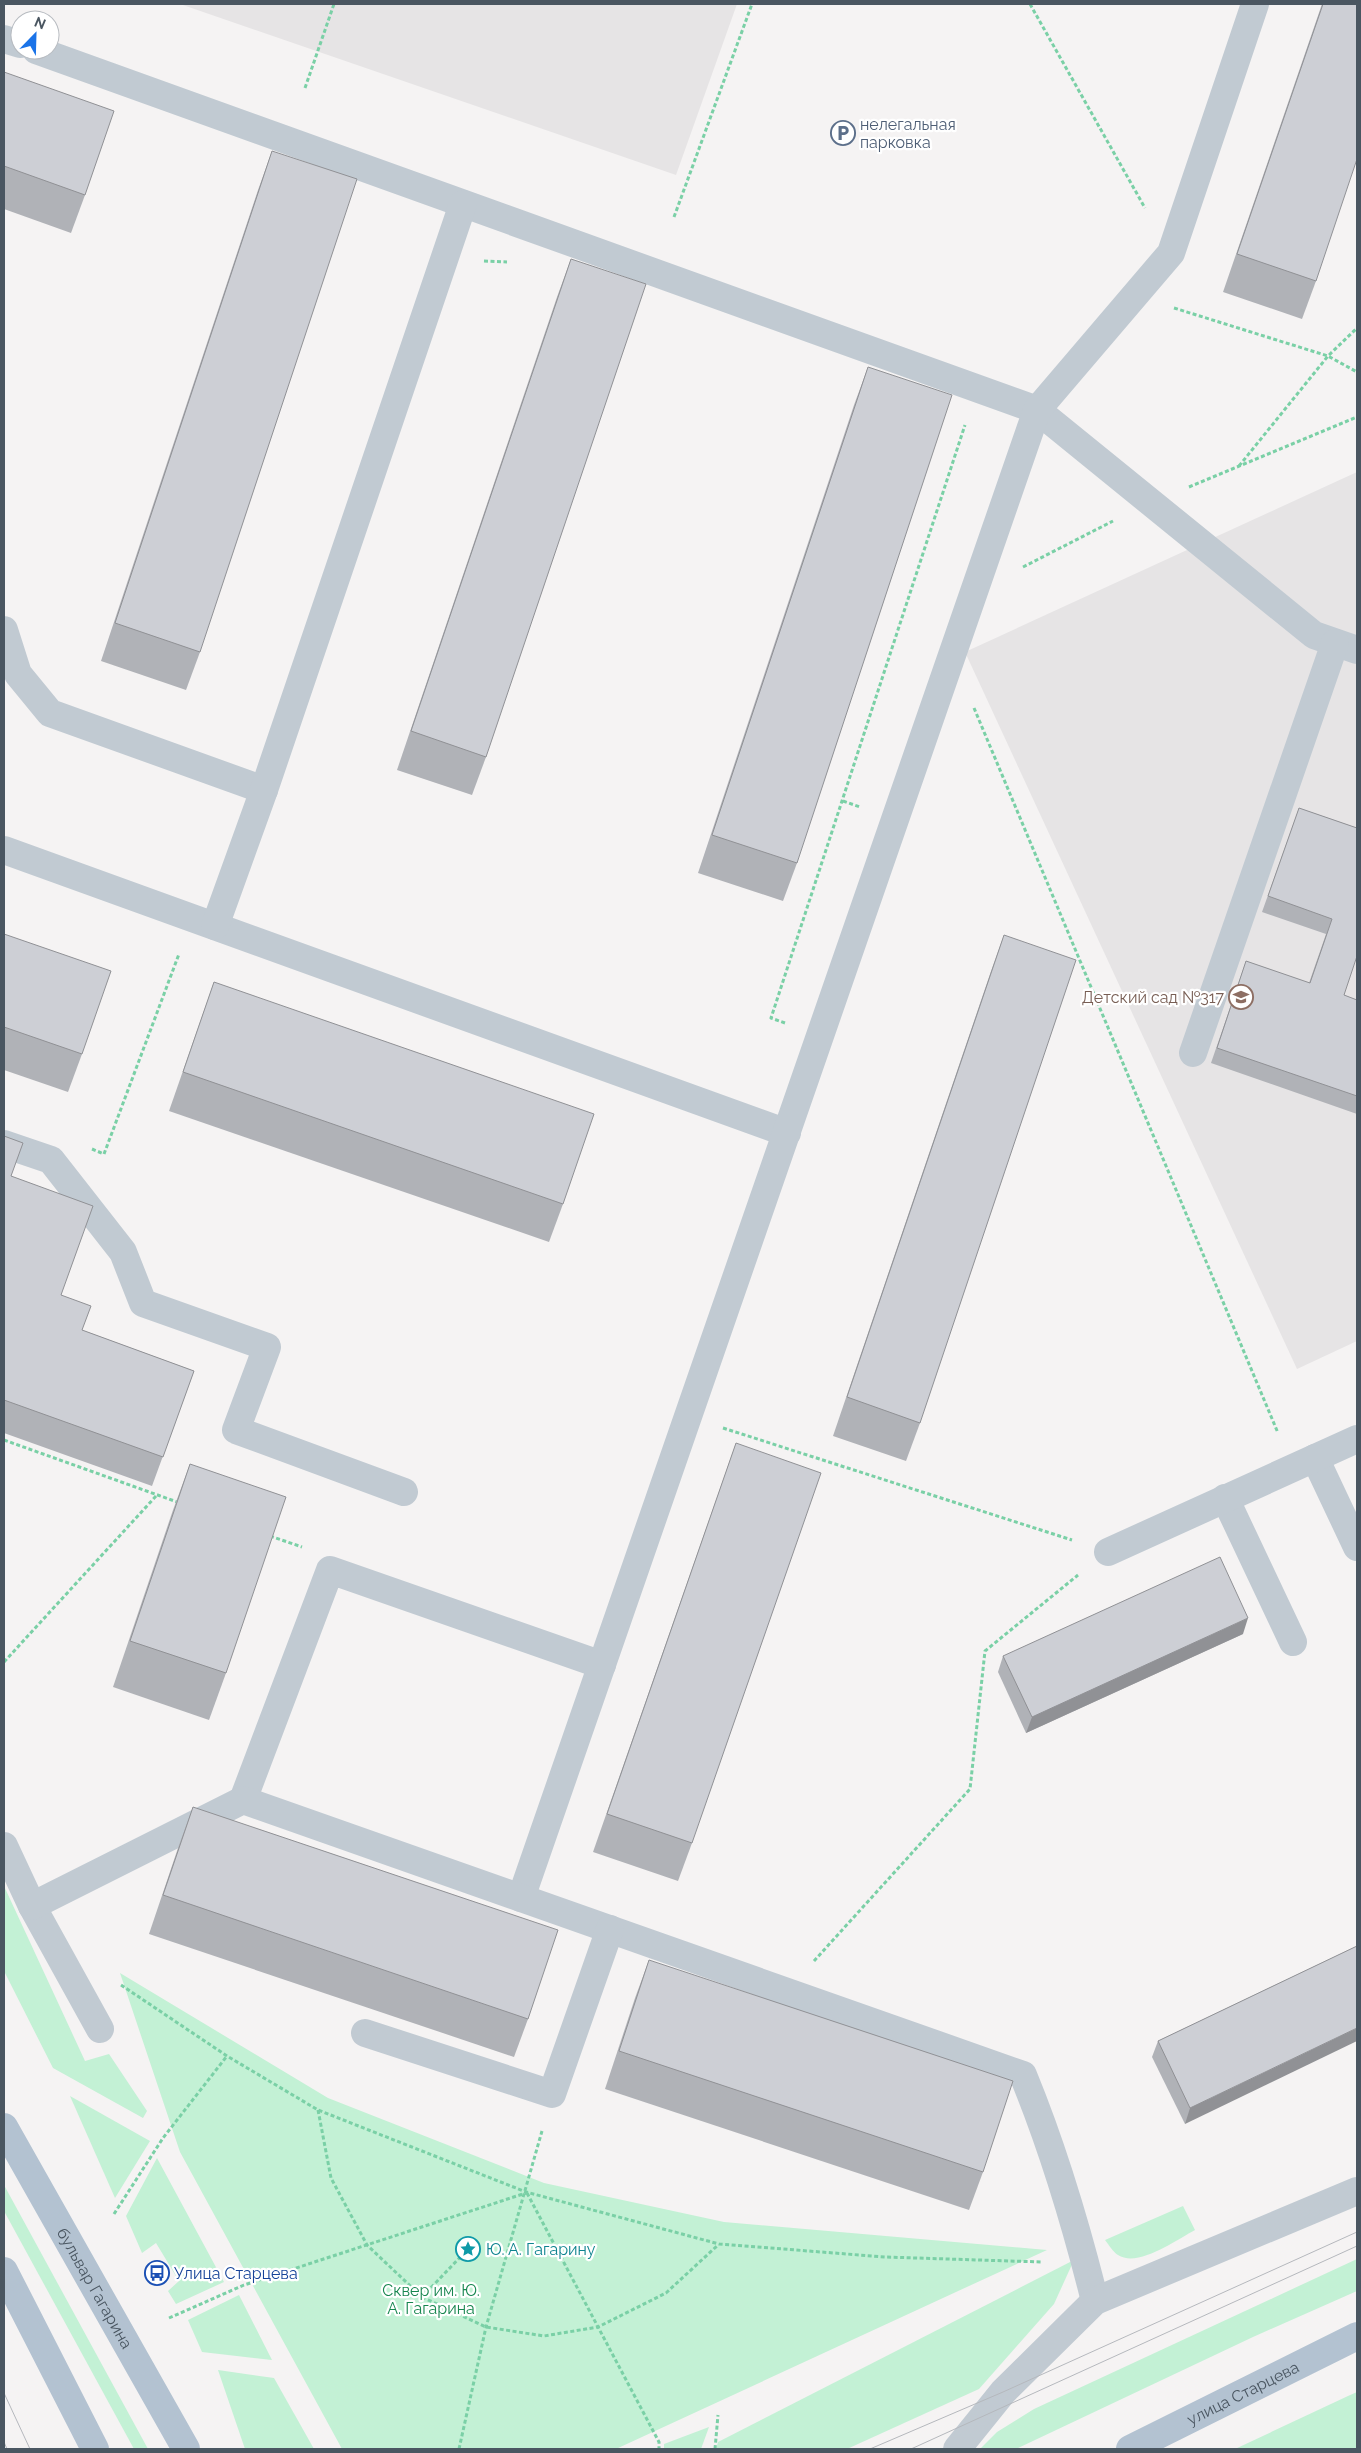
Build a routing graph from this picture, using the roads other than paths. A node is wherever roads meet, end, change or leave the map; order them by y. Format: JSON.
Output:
{"nodes":[{"id":1,"x":1255,"y":4,"type":"edge"},
{"id":2,"x":60,"y":59,"type":"edge"},
{"id":3,"x":463,"y":204,"type":"junction"},
{"id":4,"x":1037,"y":410,"type":"junction"},
{"id":5,"x":4,"y":630,"type":"edge"},
{"id":6,"x":1346,"y":646,"type":"edge"},
{"id":7,"x":264,"y":790,"type":"junction"},
{"id":8,"x":4,"y":850,"type":"edge"},
{"id":9,"x":203,"y":922,"type":"junction"},
{"id":10,"x":1193,"y":1053,"type":"dead end"},
{"id":11,"x":787,"y":1133,"type":"junction"},
{"id":12,"x":4,"y":1144,"type":"edge"},
{"id":13,"x":1357,"y":1439,"type":"edge"},
{"id":14,"x":1304,"y":1463,"type":"junction"},
{"id":15,"x":404,"y":1492,"type":"dead end"},
{"id":16,"x":1225,"y":1498,"type":"junction"},
{"id":17,"x":1357,"y":1547,"type":"edge"},
{"id":18,"x":1108,"y":1552,"type":"road end"},
{"id":19,"x":1294,"y":1642,"type":"dead end"},
{"id":20,"x":602,"y":1665,"type":"junction"},
{"id":21,"x":243,"y":1800,"type":"junction"},
{"id":22,"x":4,"y":1846,"type":"edge"},
{"id":23,"x":521,"y":1898,"type":"junction"},
{"id":24,"x":32,"y":1906,"type":"junction"},
{"id":25,"x":610,"y":1929,"type":"junction"},
{"id":26,"x":100,"y":2029,"type":"dead end"},
{"id":27,"x":365,"y":2032,"type":"dead end"},
{"id":28,"x":4,"y":2127,"type":"edge"},
{"id":29,"x":1357,"y":2191,"type":"edge"},
{"id":30,"x":4,"y":2272,"type":"edge"},
{"id":31,"x":1095,"y":2301,"type":"junction"},
{"id":32,"x":1357,"y":2336,"type":"edge"},
{"id":33,"x":95,"y":2449,"type":"edge"},
{"id":34,"x":186,"y":2449,"type":"edge"},
{"id":35,"x":957,"y":2449,"type":"edge"},
{"id":36,"x":1130,"y":2449,"type":"edge"}],
"edges":[{"from":1,"to":4,"type":"street"},
{"from":2,"to":3,"type":"street"},
{"from":3,"to":4,"type":"street"},
{"from":3,"to":7,"type":"street"},
{"from":4,"to":6,"type":"street"},
{"from":4,"to":11,"type":"street"},
{"from":5,"to":7,"type":"street"},
{"from":6,"to":10,"type":"street"},
{"from":7,"to":9,"type":"street"},
{"from":8,"to":9,"type":"street"},
{"from":9,"to":11,"type":"street"},
{"from":11,"to":20,"type":"street"},
{"from":12,"to":15,"type":"street"},
{"from":13,"to":14,"type":"street"},
{"from":14,"to":16,"type":"street"},
{"from":14,"to":17,"type":"street"},
{"from":16,"to":18,"type":"street"},
{"from":16,"to":19,"type":"street"},
{"from":20,"to":21,"type":"street"},
{"from":20,"to":23,"type":"street"},
{"from":21,"to":23,"type":"street"},
{"from":21,"to":24,"type":"street"},
{"from":22,"to":24,"type":"street"},
{"from":23,"to":25,"type":"street"},
{"from":24,"to":26,"type":"street"},
{"from":25,"to":27,"type":"street"},
{"from":25,"to":31,"type":"street"},
{"from":28,"to":34,"type":"main road","name":"бульвар Гагарина"},
{"from":29,"to":31,"type":"street"},
{"from":30,"to":33,"type":"main road"},
{"from":31,"to":35,"type":"street"},
{"from":32,"to":36,"type":"main road","name":"улица Старцева"}]}
